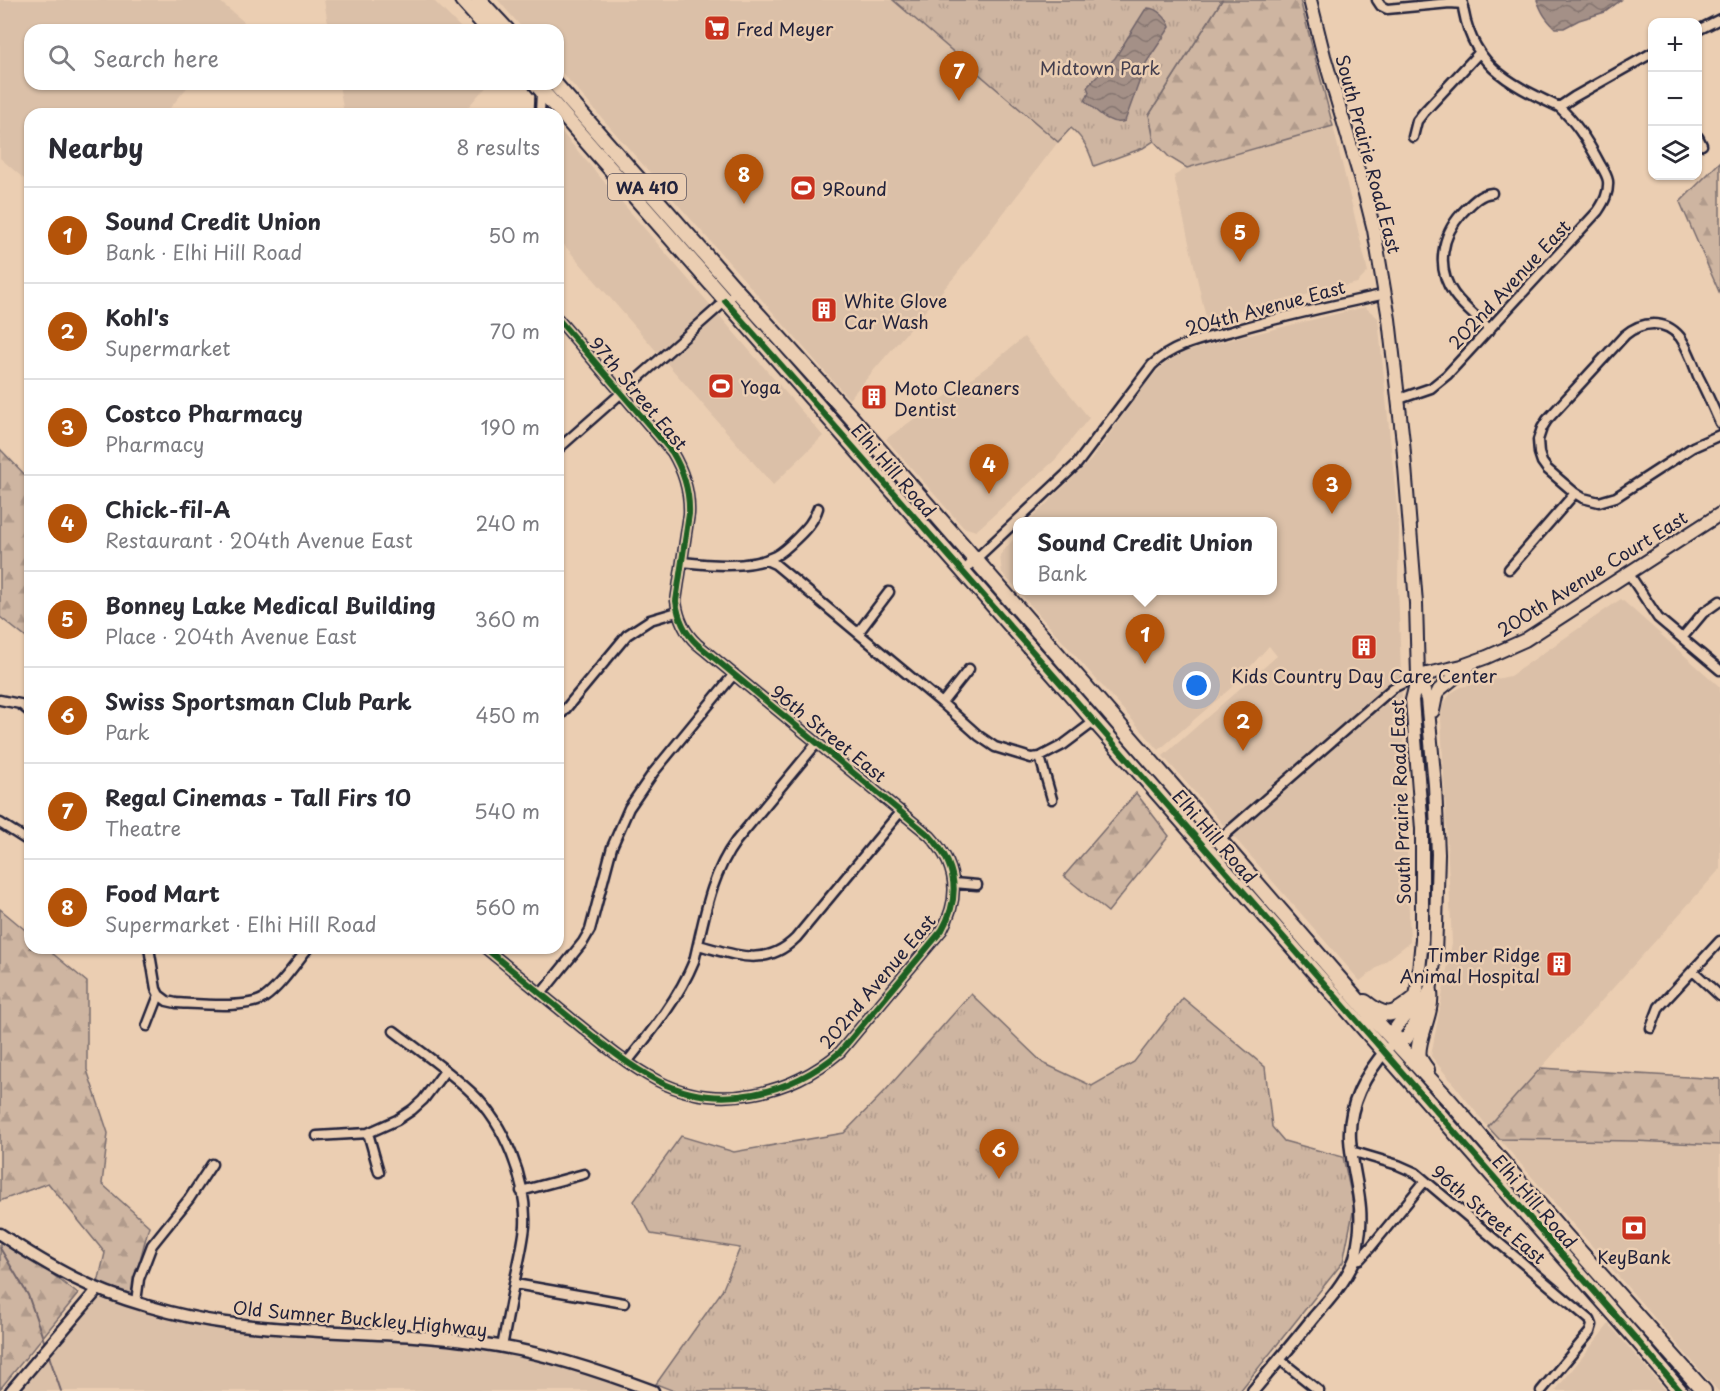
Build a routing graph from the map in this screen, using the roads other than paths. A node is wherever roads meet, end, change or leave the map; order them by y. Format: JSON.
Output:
{"nodes":[{"id":1,"x":462,"y":0,"type":"edge"},
{"id":2,"x":479,"y":0,"type":"edge"},
{"id":3,"x":1310,"y":0,"type":"edge"},
{"id":4,"x":1463,"y":2,"type":"edge"},
{"id":5,"x":1379,"y":3,"type":"edge"},
{"id":6,"x":1720,"y":19,"type":"edge"},
{"id":7,"x":484,"y":24,"type":"edge"},
{"id":8,"x":501,"y":24,"type":"edge"},
{"id":9,"x":1702,"y":28,"type":"edge"},
{"id":10,"x":1479,"y":53,"type":"junction"},
{"id":11,"x":1648,"y":56,"type":"edge"},
{"id":12,"x":539,"y":90,"type":"edge"},
{"id":13,"x":541,"y":90,"type":"edge"},
{"id":14,"x":560,"y":90,"type":"edge"},
{"id":15,"x":1559,"y":107,"type":"junction"},
{"id":16,"x":540,"y":108,"type":"edge"},
{"id":17,"x":554,"y":108,"type":"edge"},
{"id":18,"x":564,"y":121,"type":"edge"},
{"id":19,"x":1413,"y":137,"type":"dead end"},
{"id":20,"x":1492,"y":194,"type":"dead end"},
{"id":21,"x":737,"y":291,"type":"junction"},
{"id":22,"x":1386,"y":294,"type":"junction"},
{"id":23,"x":725,"y":302,"type":"junction"},
{"id":24,"x":564,"y":326,"type":"edge"},
{"id":25,"x":1490,"y":330,"type":"junction"},
{"id":26,"x":622,"y":393,"type":"junction"},
{"id":27,"x":1399,"y":399,"type":"junction"},
{"id":28,"x":1720,"y":423,"type":"edge"},
{"id":29,"x":1720,"y":435,"type":"edge"},
{"id":30,"x":564,"y":444,"type":"edge"},
{"id":31,"x":1575,"y":493,"type":"junction"},
{"id":32,"x":818,"y":508,"type":"dead end"},
{"id":33,"x":1720,"y":514,"type":"edge"},
{"id":34,"x":1020,"y":517,"type":"edge"},
{"id":35,"x":1013,"y":524,"type":"edge"},
{"id":36,"x":766,"y":560,"type":"junction"},
{"id":37,"x":974,"y":560,"type":"junction"},
{"id":38,"x":682,"y":562,"type":"junction"},
{"id":39,"x":1509,"y":569,"type":"dead end"},
{"id":40,"x":962,"y":572,"type":"junction"},
{"id":41,"x":1629,"y":574,"type":"junction"},
{"id":42,"x":889,"y":592,"type":"dead end"},
{"id":43,"x":1720,"y":601,"type":"edge"},
{"id":44,"x":677,"y":612,"type":"junction"},
{"id":45,"x":858,"y":633,"type":"junction"},
{"id":46,"x":1682,"y":638,"type":"junction"},
{"id":47,"x":1475,"y":661,"type":"junction"},
{"id":48,"x":969,"y":669,"type":"dead end"},
{"id":49,"x":1720,"y":670,"type":"edge"},
{"id":50,"x":734,"y":674,"type":"junction"},
{"id":51,"x":1418,"y":676,"type":"junction"},
{"id":52,"x":0,"y":700,"type":"edge"},
{"id":53,"x":942,"y":703,"type":"junction"},
{"id":54,"x":24,"y":707,"type":"edge"},
{"id":55,"x":564,"y":711,"type":"edge"},
{"id":56,"x":1095,"y":722,"type":"junction"},
{"id":57,"x":1430,"y":724,"type":"junction"},
{"id":58,"x":817,"y":743,"type":"junction"},
{"id":59,"x":1040,"y":757,"type":"junction"},
{"id":60,"x":1052,"y":799,"type":"dead end"},
{"id":61,"x":901,"y":812,"type":"junction"},
{"id":62,"x":0,"y":823,"type":"edge"},
{"id":63,"x":24,"y":838,"type":"edge"},
{"id":64,"x":1219,"y":840,"type":"junction"},
{"id":65,"x":954,"y":882,"type":"junction"},
{"id":66,"x":977,"y":885,"type":"dead end"},
{"id":67,"x":1720,"y":942,"type":"edge"},
{"id":68,"x":698,"y":945,"type":"junction"},
{"id":69,"x":150,"y":954,"type":"edge"},
{"id":70,"x":303,"y":954,"type":"edge"},
{"id":71,"x":492,"y":954,"type":"edge"},
{"id":72,"x":1693,"y":971,"type":"junction"},
{"id":73,"x":1336,"y":974,"type":"junction"},
{"id":74,"x":1430,"y":992,"type":"junction"},
{"id":75,"x":541,"y":994,"type":"junction"},
{"id":76,"x":159,"y":995,"type":"junction"},
{"id":77,"x":1720,"y":996,"type":"edge"},
{"id":78,"x":1414,"y":999,"type":"junction"},
{"id":79,"x":147,"y":1026,"type":"dead end"},
{"id":80,"x":1651,"y":1028,"type":"dead end"},
{"id":81,"x":394,"y":1031,"type":"dead end"},
{"id":82,"x":1394,"y":1041,"type":"junction"},
{"id":83,"x":1384,"y":1052,"type":"junction"},
{"id":84,"x":627,"y":1062,"type":"junction"},
{"id":85,"x":445,"y":1071,"type":"junction"},
{"id":86,"x":1449,"y":1101,"type":"junction"},
{"id":87,"x":368,"y":1133,"type":"junction"},
{"id":88,"x":317,"y":1136,"type":"dead end"},
{"id":89,"x":1351,"y":1151,"type":"junction"},
{"id":90,"x":212,"y":1164,"type":"dead end"},
{"id":91,"x":379,"y":1172,"type":"dead end"},
{"id":92,"x":584,"y":1174,"type":"dead end"},
{"id":93,"x":1425,"y":1181,"type":"junction"},
{"id":94,"x":521,"y":1191,"type":"junction"},
{"id":95,"x":0,"y":1234,"type":"edge"},
{"id":96,"x":1354,"y":1260,"type":"junction"},
{"id":97,"x":515,"y":1284,"type":"junction"},
{"id":98,"x":98,"y":1289,"type":"junction"},
{"id":99,"x":136,"y":1302,"type":"junction"},
{"id":100,"x":624,"y":1303,"type":"dead end"},
{"id":101,"x":502,"y":1347,"type":"junction"},
{"id":102,"x":1279,"y":1359,"type":"junction"},
{"id":103,"x":1692,"y":1377,"type":"junction"},
{"id":104,"x":1678,"y":1390,"type":"edge"},
{"id":105,"x":11,"y":1391,"type":"edge"},
{"id":106,"x":653,"y":1391,"type":"edge"},
{"id":107,"x":1253,"y":1391,"type":"edge"},
{"id":108,"x":1319,"y":1391,"type":"edge"},
{"id":109,"x":1541,"y":1391,"type":"edge"},
{"id":110,"x":1704,"y":1391,"type":"edge"}],
"edges":[{"from":1,"to":7,"type":"main road"},
{"from":2,"to":8,"type":"main road"},
{"from":3,"to":22,"type":"main road","name":"South Prairie Road East"},
{"from":4,"to":5,"type":"street"},
{"from":4,"to":10,"type":"street","name":"202nd Avenue East"},
{"from":6,"to":9,"type":"street"},
{"from":10,"to":15,"type":"street","name":"202nd Avenue East"},
{"from":10,"to":19,"type":"street"},
{"from":11,"to":15,"type":"street"},
{"from":12,"to":16,"type":"street"},
{"from":13,"to":17,"type":"main road","name":"Elhi Hill Road","number":"WA 410"},
{"from":14,"to":21,"type":"main road","name":"Elhi Hill Road","number":"WA 410"},
{"from":15,"to":25,"type":"street","name":"202nd Avenue East"},
{"from":18,"to":23,"type":"main road","name":"Elhi Hill Road","number":"WA 410"},
{"from":20,"to":25,"type":"street"},
{"from":21,"to":23,"type":"street"},
{"from":21,"to":37,"type":"main road","name":"Elhi Hill Road","number":"WA 410"},
{"from":22,"to":27,"type":"main road","name":"South Prairie Road East"},
{"from":22,"to":34,"type":"street","name":"204th Avenue East"},
{"from":23,"to":26,"type":"street"},
{"from":23,"to":40,"type":"main road","name":"Elhi Hill Road","number":"WA 410"},
{"from":24,"to":26,"type":"street","name":"97th Street East"},
{"from":25,"to":27,"type":"street","name":"202nd Avenue East"},
{"from":26,"to":30,"type":"street"},
{"from":26,"to":38,"type":"street","name":"97th Street East"},
{"from":27,"to":51,"type":"main road","name":"South Prairie Road East"},
{"from":28,"to":31,"type":"street"},
{"from":29,"to":31,"type":"street"},
{"from":31,"to":39,"type":"street"},
{"from":32,"to":36,"type":"street"},
{"from":33,"to":41,"type":"main road","name":"200th Avenue Court East"},
{"from":35,"to":37,"type":"street","name":"204th Avenue East"},
{"from":36,"to":38,"type":"street"},
{"from":36,"to":45,"type":"street"},
{"from":37,"to":40,"type":"street","name":"204th Avenue East"},
{"from":37,"to":64,"type":"main road","name":"Elhi Hill Road","number":"WA 410"},
{"from":38,"to":44,"type":"street","name":"97th Street East"},
{"from":40,"to":56,"type":"main road","name":"Elhi Hill Road","number":"WA 410"},
{"from":41,"to":46,"type":"street"},
{"from":41,"to":47,"type":"main road","name":"200th Avenue Court East"},
{"from":42,"to":45,"type":"street"},
{"from":43,"to":46,"type":"street"},
{"from":44,"to":50,"type":"street","name":"96th Street East"},
{"from":44,"to":55,"type":"street"},
{"from":45,"to":53,"type":"street"},
{"from":46,"to":49,"type":"street"},
{"from":47,"to":51,"type":"main road","name":"200th Avenue Court East"},
{"from":47,"to":57,"type":"main road"},
{"from":48,"to":53,"type":"street"},
{"from":50,"to":58,"type":"street","name":"96th Street East"},
{"from":50,"to":75,"type":"street"},
{"from":51,"to":57,"type":"main road","name":"South Prairie Road East"},
{"from":51,"to":64,"type":"street","name":"200th Avenue Court East"},
{"from":51,"to":78,"type":"main road","name":"South Prairie Road East"},
{"from":52,"to":54,"type":"street"},
{"from":53,"to":59,"type":"street"},
{"from":56,"to":59,"type":"street"},
{"from":56,"to":83,"type":"main road","name":"Elhi Hill Road","number":"WA 410"},
{"from":57,"to":74,"type":"main road","name":"South Prairie Road East"},
{"from":58,"to":61,"type":"street","name":"96th Street East"},
{"from":58,"to":68,"type":"street"},
{"from":59,"to":60,"type":"street"},
{"from":61,"to":65,"type":"street","name":"96th Street East"},
{"from":61,"to":68,"type":"street"},
{"from":62,"to":63,"type":"street"},
{"from":64,"to":73,"type":"main road","name":"Elhi Hill Road","number":"WA 410"},
{"from":65,"to":66,"type":"street"},
{"from":65,"to":84,"type":"street","name":"202nd Avenue East"},
{"from":67,"to":72,"type":"street"},
{"from":68,"to":84,"type":"street"},
{"from":69,"to":76,"type":"street"},
{"from":70,"to":76,"type":"street"},
{"from":71,"to":75,"type":"street","name":"202nd Avenue East"},
{"from":72,"to":77,"type":"street"},
{"from":72,"to":80,"type":"street"},
{"from":73,"to":78,"type":"main road"},
{"from":73,"to":82,"type":"main road","name":"Elhi Hill Road","number":"WA 410"},
{"from":74,"to":82,"type":"main road","name":"South Prairie Road East"},
{"from":74,"to":86,"type":"main road"},
{"from":75,"to":84,"type":"street","name":"202nd Avenue East"},
{"from":76,"to":79,"type":"street"},
{"from":78,"to":82,"type":"main road","name":"South Prairie Road East"},
{"from":81,"to":85,"type":"street"},
{"from":82,"to":83,"type":"street"},
{"from":82,"to":86,"type":"main road","name":"Elhi Hill Road","number":"WA 410"},
{"from":83,"to":89,"type":"street"},
{"from":83,"to":104,"type":"main road","name":"Elhi Hill Road","number":"WA 410"},
{"from":85,"to":87,"type":"street"},
{"from":85,"to":94,"type":"street"},
{"from":86,"to":103,"type":"main road","name":"Elhi Hill Road","number":"WA 410"},
{"from":87,"to":88,"type":"street"},
{"from":87,"to":91,"type":"street"},
{"from":89,"to":93,"type":"street","name":"96th Street East"},
{"from":89,"to":96,"type":"street"},
{"from":90,"to":99,"type":"street"},
{"from":92,"to":94,"type":"street"},
{"from":93,"to":96,"type":"street"},
{"from":93,"to":109,"type":"street","name":"96th Street East"},
{"from":94,"to":97,"type":"street"},
{"from":95,"to":98,"type":"street","name":"Old Sumner Buckley Highway"},
{"from":96,"to":102,"type":"street"},
{"from":97,"to":100,"type":"street"},
{"from":97,"to":101,"type":"street"},
{"from":98,"to":99,"type":"street","name":"Old Sumner Buckley Highway"},
{"from":98,"to":105,"type":"street"},
{"from":99,"to":101,"type":"street","name":"Old Sumner Buckley Highway"},
{"from":101,"to":106,"type":"street","name":"Old Sumner Buckley Highway"},
{"from":102,"to":107,"type":"street"},
{"from":102,"to":108,"type":"street"},
{"from":103,"to":104,"type":"street"},
{"from":103,"to":110,"type":"main road","name":"Elhi Hill Road","number":"WA 410"}]}
